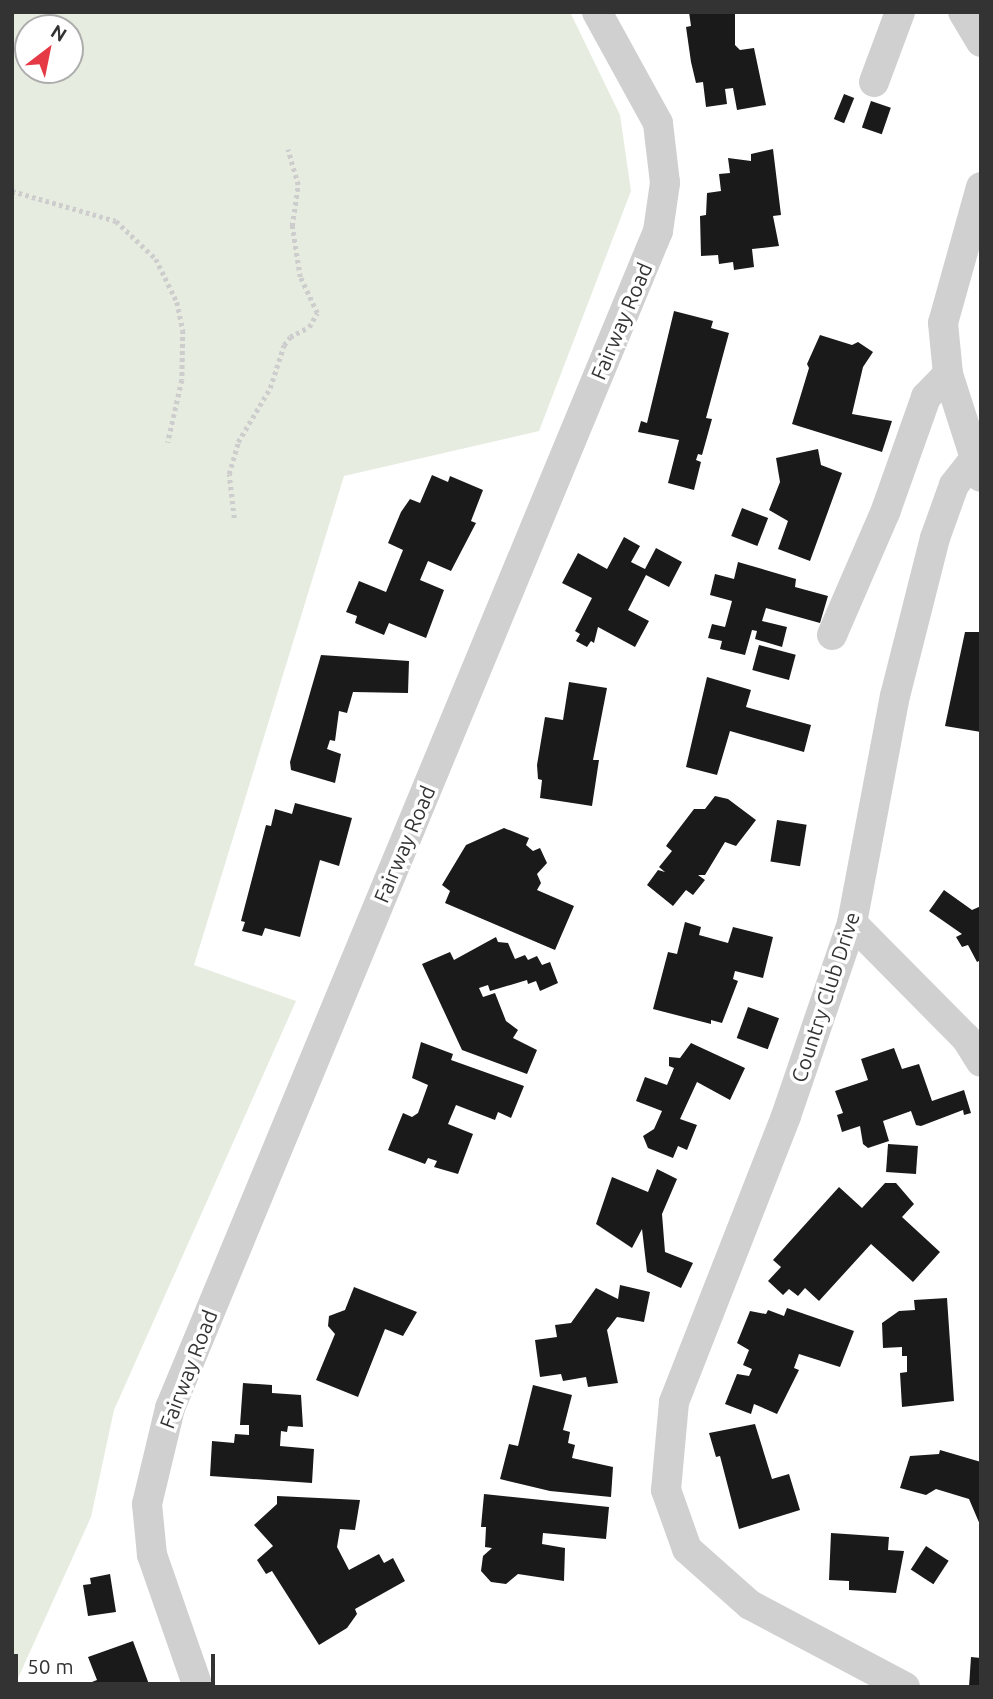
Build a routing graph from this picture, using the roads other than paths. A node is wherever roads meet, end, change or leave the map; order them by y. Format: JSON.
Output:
{"nodes":[{"id":1,"x":597,"y":12,"type":"edge"},
{"id":2,"x":901,"y":12,"type":"edge"},
{"id":3,"x":963,"y":12,"type":"edge"},
{"id":4,"x":981,"y":42,"type":"edge"},
{"id":5,"x":874,"y":82,"type":"dead end"},
{"id":6,"x":981,"y":187,"type":"edge"},
{"id":7,"x":948,"y":374,"type":"junction"},
{"id":8,"x":976,"y":470,"type":"edge"},
{"id":9,"x":832,"y":635,"type":"dead end"},
{"id":10,"x":852,"y":923,"type":"junction"},
{"id":11,"x":981,"y":1062,"type":"edge"},
{"id":12,"x":198,"y":1687,"type":"edge"},
{"id":13,"x":905,"y":1687,"type":"edge"}],
"edges":[{"from":1,"to":12,"type":"street","name":"Fairway Road"},
{"from":2,"to":5,"type":"street"},
{"from":3,"to":4,"type":"street"},
{"from":6,"to":7,"type":"street","name":"Country Club Drive"},
{"from":7,"to":8,"type":"street","name":"Country Club Drive"},
{"from":7,"to":9,"type":"street"},
{"from":8,"to":10,"type":"street","name":"Country Club Drive"},
{"from":10,"to":11,"type":"street"},
{"from":10,"to":13,"type":"street","name":"Country Club Drive"}]}
